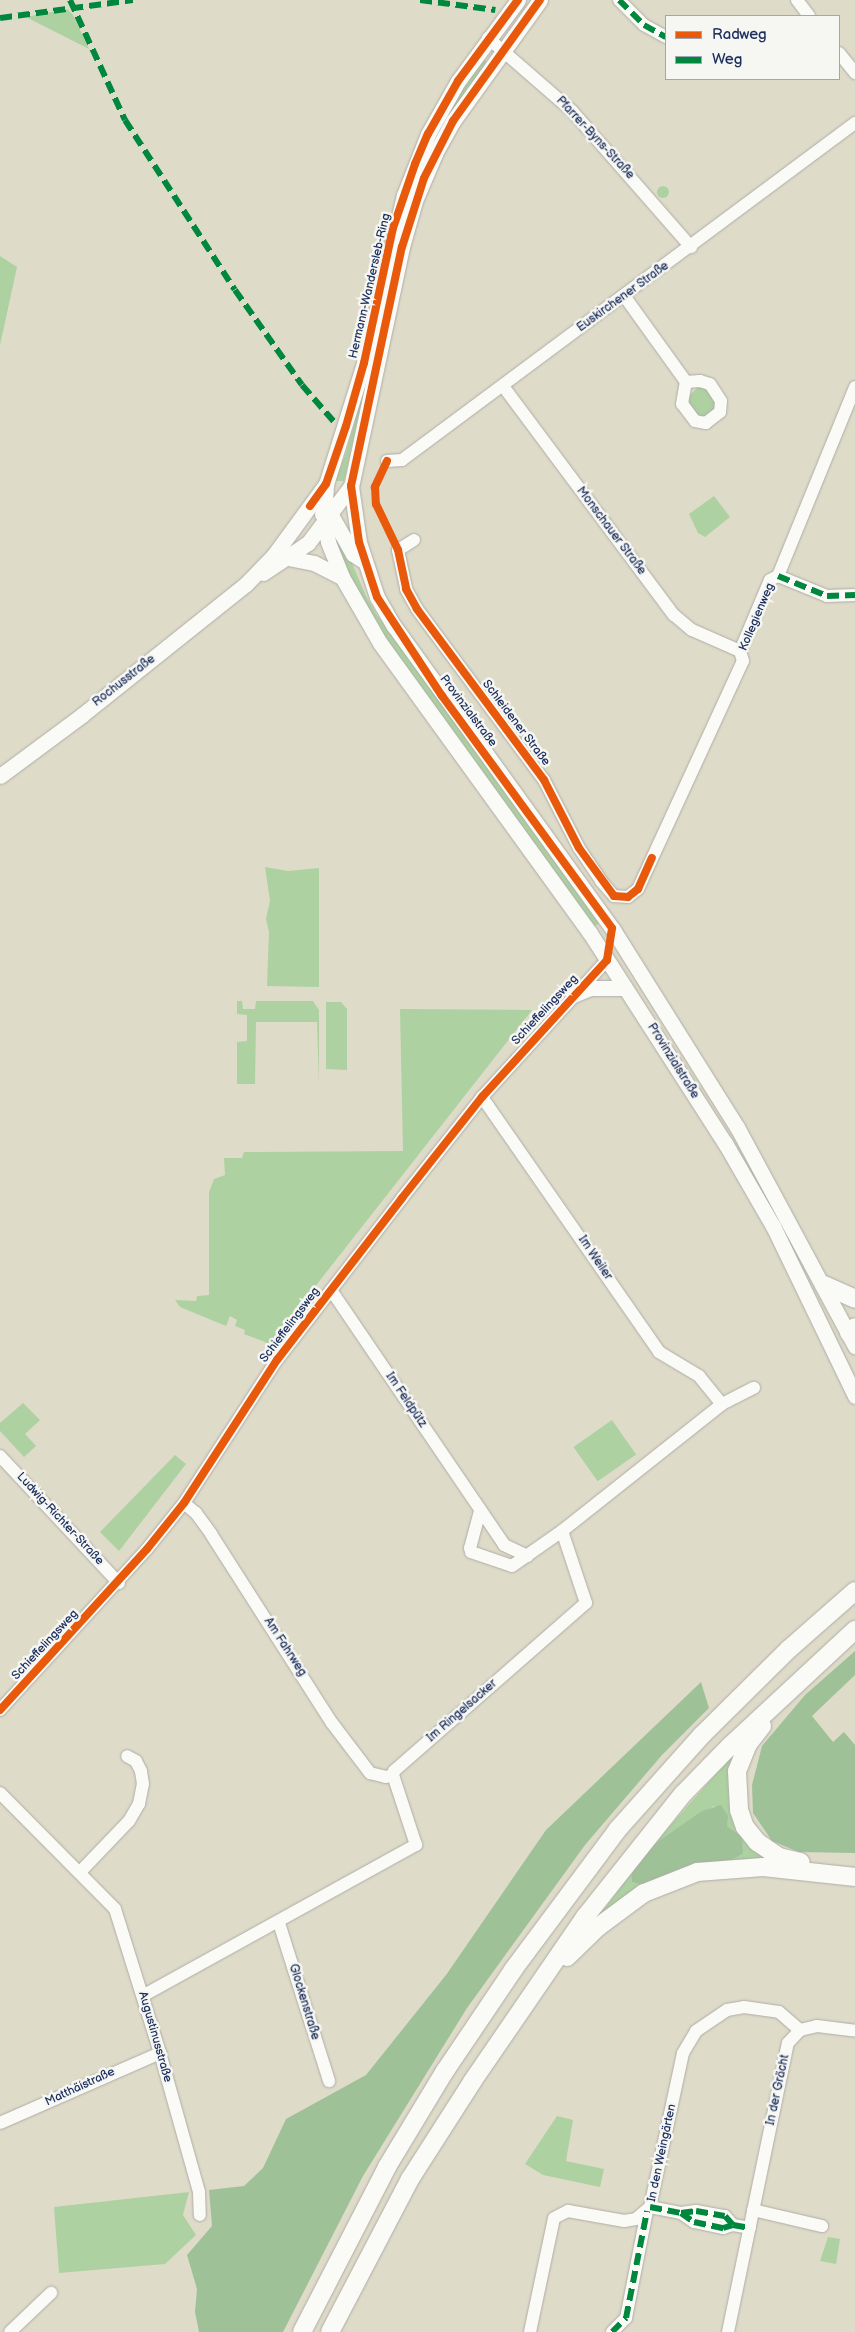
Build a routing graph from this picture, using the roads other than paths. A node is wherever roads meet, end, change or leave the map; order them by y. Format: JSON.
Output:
{"nodes":[{"id":1,"x":518,"y":0,"type":"edge"},
{"id":2,"x":540,"y":0,"type":"edge"},
{"id":3,"x":619,"y":0,"type":"edge"},
{"id":4,"x":797,"y":0,"type":"edge"},
{"id":5,"x":808,"y":15,"type":"edge"},
{"id":6,"x":665,"y":36,"type":"edge"},
{"id":7,"x":488,"y":38,"type":"junction"},
{"id":8,"x":504,"y":50,"type":"junction"},
{"id":9,"x":840,"y":55,"type":"edge"},
{"id":10,"x":855,"y":73,"type":"edge"},
{"id":11,"x":855,"y":123,"type":"edge"},
{"id":12,"x":691,"y":247,"type":"junction"},
{"id":13,"x":625,"y":297,"type":"junction"},
{"id":14,"x":686,"y":382,"type":"dead end"},
{"id":15,"x":504,"y":386,"type":"junction"},
{"id":16,"x":855,"y":387,"type":"edge"},
{"id":17,"x":387,"y":461,"type":"dead end"},
{"id":18,"x":326,"y":484,"type":"junction"},
{"id":19,"x":351,"y":486,"type":"junction"},
{"id":20,"x":303,"y":516,"type":"junction"},
{"id":21,"x":326,"y":518,"type":"junction"},
{"id":22,"x":414,"y":540,"type":"dead end"},
{"id":23,"x":288,"y":558,"type":"junction"},
{"id":24,"x":364,"y":561,"type":"junction"},
{"id":25,"x":778,"y":576,"type":"junction"},
{"id":26,"x":342,"y":577,"type":"junction"},
{"id":27,"x":246,"y":584,"type":"junction"},
{"id":28,"x":855,"y":596,"type":"edge"},
{"id":29,"x":740,"y":651,"type":"junction"},
{"id":30,"x":0,"y":776,"type":"edge"},
{"id":31,"x":628,"y":897,"type":"joint"},
{"id":32,"x":612,"y":928,"type":"junction"},
{"id":33,"x":607,"y":960,"type":"junction"},
{"id":34,"x":641,"y":974,"type":"junction"},
{"id":35,"x":625,"y":988,"type":"junction"},
{"id":36,"x":573,"y":995,"type":"junction"},
{"id":37,"x":482,"y":1096,"type":"junction"},
{"id":38,"x":824,"y":1286,"type":"junction"},
{"id":39,"x":331,"y":1290,"type":"junction"},
{"id":40,"x":855,"y":1298,"type":"edge"},
{"id":41,"x":820,"y":1323,"type":"junction"},
{"id":42,"x":853,"y":1335,"type":"edge"},
{"id":43,"x":836,"y":1355,"type":"junction"},
{"id":44,"x":754,"y":1388,"type":"dead end"},
{"id":45,"x":855,"y":1396,"type":"edge"},
{"id":46,"x":722,"y":1404,"type":"junction"},
{"id":47,"x":0,"y":1456,"type":"edge"},
{"id":48,"x":184,"y":1503,"type":"junction"},
{"id":49,"x":480,"y":1511,"type":"junction"},
{"id":50,"x":562,"y":1531,"type":"junction"},
{"id":51,"x":528,"y":1556,"type":"junction"},
{"id":52,"x":119,"y":1583,"type":"junction"},
{"id":53,"x":855,"y":1591,"type":"edge"},
{"id":54,"x":855,"y":1630,"type":"edge"},
{"id":55,"x":791,"y":1688,"type":"junction"},
{"id":56,"x":0,"y":1710,"type":"edge"},
{"id":57,"x":127,"y":1756,"type":"dead end"},
{"id":58,"x":392,"y":1775,"type":"junction"},
{"id":59,"x":0,"y":1793,"type":"edge"},
{"id":60,"x":855,"y":1865,"type":"edge"},
{"id":61,"x":81,"y":1871,"type":"junction"},
{"id":62,"x":855,"y":1876,"type":"edge"},
{"id":63,"x":279,"y":1923,"type":"junction"},
{"id":64,"x":537,"y":1987,"type":"junction"},
{"id":65,"x":144,"y":1995,"type":"junction"},
{"id":66,"x":800,"y":2030,"type":"junction"},
{"id":67,"x":855,"y":2031,"type":"edge"},
{"id":68,"x":160,"y":2053,"type":"junction"},
{"id":69,"x":329,"y":2081,"type":"dead end"},
{"id":70,"x":0,"y":2123,"type":"edge"},
{"id":71,"x":648,"y":2209,"type":"junction"},
{"id":72,"x":753,"y":2210,"type":"junction"},
{"id":73,"x":200,"y":2215,"type":"dead end"},
{"id":74,"x":822,"y":2226,"type":"dead end"},
{"id":75,"x":750,"y":2228,"type":"junction"},
{"id":76,"x":51,"y":2293,"type":"dead end"},
{"id":77,"x":10,"y":2332,"type":"edge"},
{"id":78,"x":302,"y":2332,"type":"edge"},
{"id":79,"x":330,"y":2332,"type":"edge"},
{"id":80,"x":530,"y":2332,"type":"edge"},
{"id":81,"x":612,"y":2332,"type":"edge"},
{"id":82,"x":728,"y":2332,"type":"edge"}],
"edges":[{"from":1,"to":7,"type":"main road","name":"Hermann-Wandersleb-Ring"},
{"from":2,"to":8,"type":"main road","name":"Hermann-Wandersleb-Ring"},
{"from":3,"to":6,"type":"street"},
{"from":4,"to":5,"type":"street"},
{"from":7,"to":8,"type":"street","name":"Pfarrer-Byns-Straße"},
{"from":7,"to":18,"type":"main road","name":"Hermann-Wandersleb-Ring"},
{"from":8,"to":12,"type":"street","name":"Pfarrer-Byns-Straße"},
{"from":8,"to":19,"type":"main road","name":"Hermann-Wandersleb-Ring"},
{"from":9,"to":10,"type":"street"},
{"from":11,"to":12,"type":"street","name":"Euskirchener Straße"},
{"from":12,"to":13,"type":"street","name":"Euskirchener Straße"},
{"from":13,"to":14,"type":"street"},
{"from":13,"to":15,"type":"street","name":"Euskirchener Straße"},
{"from":15,"to":17,"type":"street","name":"Euskirchener Straße"},
{"from":15,"to":29,"type":"street","name":"Monschauer Straße"},
{"from":16,"to":25,"type":"street","name":"Kollegienweg"},
{"from":18,"to":20,"type":"main road","name":"Rochusstraße"},
{"from":18,"to":21,"type":"main road","name":"Provinzialstraße"},
{"from":19,"to":21,"type":"main road","name":"Rochusstraße"},
{"from":19,"to":24,"type":"main road","name":"Provinzialstraße"},
{"from":20,"to":21,"type":"main road"},
{"from":20,"to":27,"type":"main road","name":"Rochusstraße"},
{"from":21,"to":23,"type":"main road","name":"Rochusstraße"},
{"from":21,"to":24,"type":"main road"},
{"from":21,"to":26,"type":"main road","name":"Provinzialstraße"},
{"from":22,"to":31,"type":"street","name":"Schleidener Straße"},
{"from":23,"to":26,"type":"main road"},
{"from":23,"to":27,"type":"main road","name":"Rochusstraße"},
{"from":24,"to":32,"type":"main road","name":"Provinzialstraße"},
{"from":25,"to":28,"type":"street"},
{"from":25,"to":29,"type":"street","name":"Kollegienweg"},
{"from":26,"to":33,"type":"main road","name":"Provinzialstraße"},
{"from":27,"to":30,"type":"main road","name":"Rochusstraße"},
{"from":29,"to":31,"type":"street","name":"Kollegienweg"},
{"from":32,"to":33,"type":"main road"},
{"from":32,"to":34,"type":"main road","name":"Provinzialstraße"},
{"from":33,"to":34,"type":"main road"},
{"from":33,"to":35,"type":"main road","name":"Provinzialstraße"},
{"from":33,"to":36,"type":"street","name":"Schieffelingsweg"},
{"from":34,"to":38,"type":"main road","name":"Provinzialstraße"},
{"from":35,"to":36,"type":"main road"},
{"from":35,"to":41,"type":"main road","name":"Provinzialstraße"},
{"from":36,"to":37,"type":"street","name":"Schieffelingsweg"},
{"from":37,"to":39,"type":"street","name":"Schieffelingsweg"},
{"from":37,"to":46,"type":"street","name":"Im Weiler"},
{"from":38,"to":40,"type":"highway"},
{"from":38,"to":42,"type":"main road","name":"Provinzialstraße"},
{"from":39,"to":48,"type":"street","name":"Schieffelingsweg"},
{"from":39,"to":49,"type":"street","name":"Im Feldpütz"},
{"from":41,"to":42,"type":"main road"},
{"from":41,"to":43,"type":"main road","name":"Provinzialstraße"},
{"from":42,"to":43,"type":"main road"},
{"from":43,"to":45,"type":"main road","name":"Provinzialstraße"},
{"from":44,"to":46,"type":"street"},
{"from":46,"to":50,"type":"street"},
{"from":47,"to":52,"type":"street","name":"Ludwig-Richter-Straße"},
{"from":48,"to":52,"type":"street","name":"Schieffelingsweg"},
{"from":48,"to":58,"type":"street","name":"Am Fahrweg"},
{"from":49,"to":51,"type":"street","name":"Im Feldpütz"},
{"from":49,"to":51,"type":"street"},
{"from":50,"to":51,"type":"street"},
{"from":50,"to":58,"type":"street","name":"Im Ringelsacker"},
{"from":52,"to":56,"type":"street","name":"Schieffelingsweg"},
{"from":53,"to":78,"type":"highway"},
{"from":54,"to":55,"type":"highway"},
{"from":55,"to":60,"type":"highway"},
{"from":55,"to":64,"type":"highway"},
{"from":57,"to":61,"type":"street"},
{"from":58,"to":63,"type":"street"},
{"from":59,"to":61,"type":"street","name":"Augustinusstraße"},
{"from":61,"to":65,"type":"street","name":"Augustinusstraße"},
{"from":62,"to":64,"type":"highway"},
{"from":63,"to":65,"type":"street"},
{"from":63,"to":69,"type":"street","name":"Glockenstraße"},
{"from":64,"to":79,"type":"highway"},
{"from":65,"to":68,"type":"street","name":"Augustinusstraße"},
{"from":66,"to":67,"type":"street"},
{"from":66,"to":71,"type":"street","name":"In den Weingärten"},
{"from":66,"to":72,"type":"street","name":"In der Grächt"},
{"from":68,"to":70,"type":"street","name":"Matthäistraße"},
{"from":68,"to":73,"type":"street","name":"Augustinusstraße"},
{"from":71,"to":75,"type":"street"},
{"from":71,"to":80,"type":"street","name":"In den Weingärten"},
{"from":71,"to":81,"type":"street"},
{"from":72,"to":74,"type":"street"},
{"from":72,"to":75,"type":"street","name":"In der Grächt"},
{"from":75,"to":82,"type":"street","name":"In der Grächt"},
{"from":76,"to":77,"type":"street"}]}
